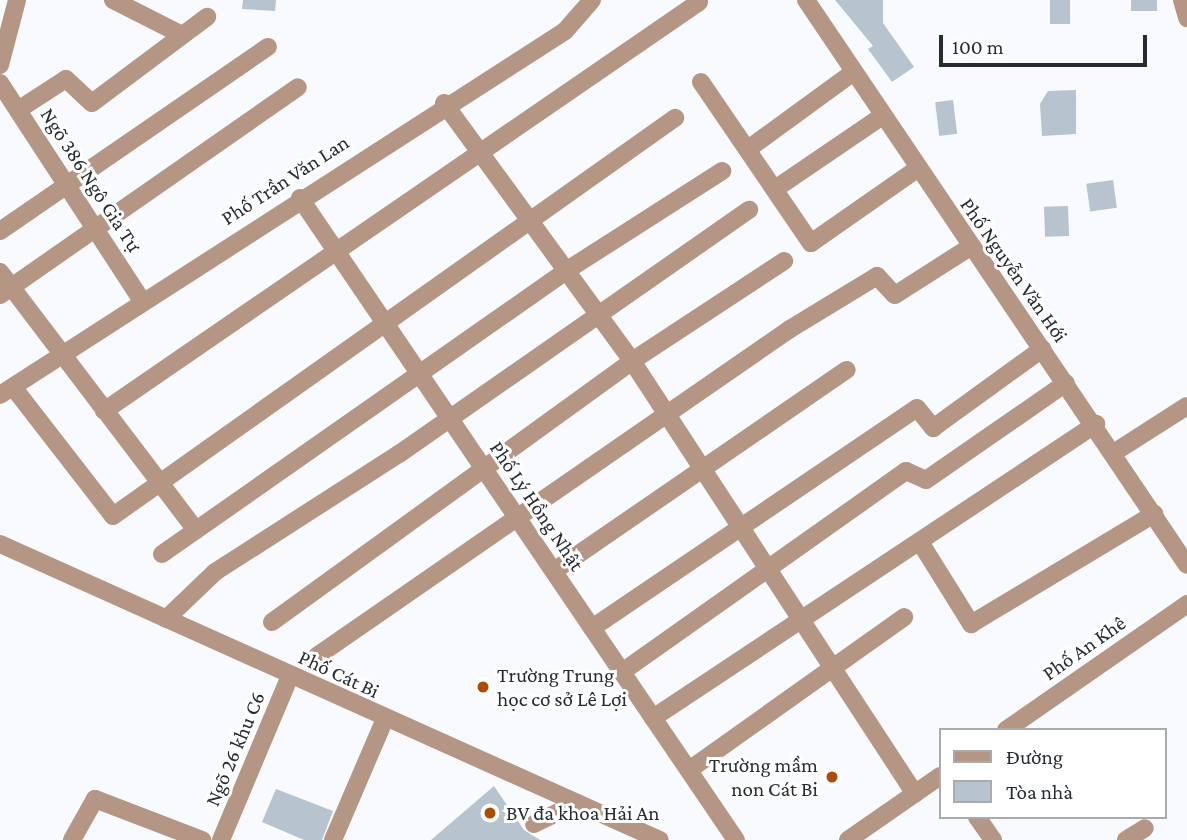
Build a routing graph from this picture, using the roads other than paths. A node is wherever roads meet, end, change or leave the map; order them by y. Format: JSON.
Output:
{"nodes":[{"id":1,"x":17,"y":0,"type":"edge"},
{"id":2,"x":113,"y":0,"type":"edge"},
{"id":3,"x":592,"y":0,"type":"edge"},
{"id":4,"x":806,"y":0,"type":"edge"},
{"id":5,"x":699,"y":2,"type":"dead end"},
{"id":6,"x":207,"y":17,"type":"dead end"},
{"id":7,"x":182,"y":35,"type":"junction"},
{"id":8,"x":3,"y":42,"type":"edge"},
{"id":9,"x":268,"y":47,"type":"dead end"},
{"id":10,"x":0,"y":65,"type":"edge"},
{"id":11,"x":851,"y":74,"type":"junction"},
{"id":12,"x":701,"y":82,"type":"dead end"},
{"id":13,"x":0,"y":83,"type":"edge"},
{"id":14,"x":298,"y":87,"type":"dead end"},
{"id":15,"x":444,"y":103,"type":"junction"},
{"id":16,"x":18,"y":110,"type":"junction"},
{"id":17,"x":881,"y":117,"type":"junction"},
{"id":18,"x":675,"y":118,"type":"dead end"},
{"id":19,"x":748,"y":149,"type":"junction"},
{"id":20,"x":478,"y":156,"type":"junction"},
{"id":21,"x":916,"y":169,"type":"junction"},
{"id":22,"x":722,"y":171,"type":"dead end"},
{"id":23,"x":65,"y":183,"type":"junction"},
{"id":24,"x":775,"y":189,"type":"junction"},
{"id":25,"x":300,"y":198,"type":"junction"},
{"id":26,"x":749,"y":210,"type":"dead end"},
{"id":27,"x":534,"y":221,"type":"junction"},
{"id":28,"x":95,"y":228,"type":"junction"},
{"id":29,"x":0,"y":231,"type":"edge"},
{"id":30,"x":970,"y":247,"type":"junction"},
{"id":31,"x":337,"y":253,"type":"junction"},
{"id":32,"x":784,"y":261,"type":"dead end"},
{"id":33,"x":569,"y":269,"type":"junction"},
{"id":34,"x":0,"y":272,"type":"edge"},
{"id":35,"x":5,"y":291,"type":"edge"},
{"id":36,"x":143,"y":302,"type":"junction"},
{"id":37,"x":598,"y":312,"type":"junction"},
{"id":38,"x":383,"y":320,"type":"junction"},
{"id":39,"x":1042,"y":349,"type":"junction"},
{"id":40,"x":61,"y":356,"type":"junction"},
{"id":41,"x":632,"y":361,"type":"junction"},
{"id":42,"x":847,"y":370,"type":"dead end"},
{"id":43,"x":421,"y":376,"type":"junction"},
{"id":44,"x":1066,"y":383,"type":"junction"},
{"id":45,"x":7,"y":391,"type":"edge"},
{"id":46,"x":1187,"y":406,"type":"edge"},
{"id":47,"x":104,"y":411,"type":"junction"},
{"id":48,"x":666,"y":415,"type":"junction"},
{"id":49,"x":450,"y":419,"type":"junction"},
{"id":50,"x":1096,"y":424,"type":"junction"},
{"id":51,"x":1115,"y":452,"type":"junction"},
{"id":52,"x":702,"y":467,"type":"junction"},
{"id":53,"x":484,"y":468,"type":"junction"},
{"id":54,"x":160,"y":481,"type":"junction"},
{"id":55,"x":1154,"y":514,"type":"junction"},
{"id":56,"x":518,"y":520,"type":"junction"},
{"id":57,"x":742,"y":527,"type":"junction"},
{"id":58,"x":196,"y":530,"type":"junction"},
{"id":59,"x":920,"y":542,"type":"junction"},
{"id":60,"x":0,"y":544,"type":"edge"},
{"id":61,"x":162,"y":554,"type":"dead end"},
{"id":62,"x":1187,"y":565,"type":"edge"},
{"id":63,"x":772,"y":568,"type":"junction"},
{"id":64,"x":554,"y":571,"type":"junction"},
{"id":65,"x":1187,"y":604,"type":"edge"},
{"id":66,"x":904,"y":617,"type":"dead end"},
{"id":67,"x":166,"y":619,"type":"junction"},
{"id":68,"x":804,"y":619,"type":"junction"},
{"id":69,"x":272,"y":622,"type":"dead end"},
{"id":70,"x":592,"y":628,"type":"junction"},
{"id":71,"x":317,"y":656,"type":"dead end"},
{"id":72,"x":831,"y":663,"type":"junction"},
{"id":73,"x":622,"y":672,"type":"junction"},
{"id":74,"x":290,"y":676,"type":"junction"},
{"id":75,"x":653,"y":718,"type":"junction"},
{"id":76,"x":384,"y":721,"type":"junction"},
{"id":77,"x":1009,"y":728,"type":"edge"},
{"id":78,"x":689,"y":770,"type":"junction"},
{"id":79,"x":939,"y":777,"type":"edge"},
{"id":80,"x":915,"y":794,"type":"junction"},
{"id":81,"x":578,"y":803,"type":"junction"},
{"id":82,"x":978,"y":819,"type":"edge"},
{"id":83,"x":534,"y":824,"type":"dead end"},
{"id":84,"x":1145,"y":828,"type":"dead end"},
{"id":85,"x":72,"y":840,"type":"edge"},
{"id":86,"x":202,"y":840,"type":"edge"},
{"id":87,"x":221,"y":840,"type":"edge"},
{"id":88,"x":333,"y":840,"type":"edge"},
{"id":89,"x":660,"y":840,"type":"edge"},
{"id":90,"x":736,"y":840,"type":"edge"},
{"id":91,"x":848,"y":840,"type":"edge"},
{"id":92,"x":993,"y":840,"type":"edge"},
{"id":93,"x":1126,"y":840,"type":"edge"}],
"edges":[{"from":1,"to":8,"type":"street"},
{"from":2,"to":7,"type":"street"},
{"from":3,"to":15,"type":"street","name":"Phố Trần Văn Lan"},
{"from":4,"to":11,"type":"street","name":"Phố Nguyễn Văn Hới"},
{"from":5,"to":20,"type":"street"},
{"from":6,"to":7,"type":"street"},
{"from":7,"to":16,"type":"street"},
{"from":8,"to":10,"type":"street"},
{"from":9,"to":23,"type":"street"},
{"from":11,"to":17,"type":"street","name":"Phố Nguyễn Văn Hới"},
{"from":11,"to":19,"type":"street"},
{"from":12,"to":19,"type":"street"},
{"from":13,"to":16,"type":"street","name":"Ngõ 386 Ngô Gia Tự"},
{"from":14,"to":28,"type":"street"},
{"from":15,"to":20,"type":"street"},
{"from":15,"to":25,"type":"street","name":"Phố Trần Văn Lan"},
{"from":16,"to":23,"type":"street","name":"Ngõ 386 Ngô Gia Tự"},
{"from":17,"to":21,"type":"street","name":"Phố Nguyễn Văn Hới"},
{"from":17,"to":24,"type":"street"},
{"from":18,"to":27,"type":"street"},
{"from":19,"to":24,"type":"street"},
{"from":20,"to":27,"type":"street"},
{"from":20,"to":31,"type":"street"},
{"from":21,"to":24,"type":"street"},
{"from":21,"to":30,"type":"street","name":"Phố Nguyễn Văn Hới"},
{"from":22,"to":33,"type":"street"},
{"from":23,"to":28,"type":"street","name":"Ngõ 386 Ngô Gia Tự"},
{"from":23,"to":29,"type":"street"},
{"from":25,"to":31,"type":"street","name":"Phố Lý Hồng Nhật"},
{"from":25,"to":36,"type":"street","name":"Phố Trần Văn Lan"},
{"from":26,"to":37,"type":"street"},
{"from":27,"to":33,"type":"street"},
{"from":27,"to":38,"type":"street"},
{"from":28,"to":35,"type":"street"},
{"from":28,"to":36,"type":"street","name":"Ngõ 386 Ngô Gia Tự"},
{"from":30,"to":39,"type":"street","name":"Phố Nguyễn Văn Hới"},
{"from":30,"to":48,"type":"street"},
{"from":31,"to":38,"type":"street","name":"Phố Lý Hồng Nhật"},
{"from":31,"to":47,"type":"street"},
{"from":32,"to":41,"type":"street"},
{"from":33,"to":37,"type":"street"},
{"from":33,"to":43,"type":"street"},
{"from":34,"to":35,"type":"street"},
{"from":35,"to":40,"type":"street"},
{"from":36,"to":40,"type":"street","name":"Phố Trần Văn Lan"},
{"from":37,"to":41,"type":"street"},
{"from":37,"to":49,"type":"street"},
{"from":38,"to":43,"type":"street","name":"Phố Lý Hồng Nhật"},
{"from":38,"to":54,"type":"street"},
{"from":39,"to":44,"type":"street","name":"Phố Nguyễn Văn Hới"},
{"from":39,"to":57,"type":"street"},
{"from":40,"to":45,"type":"street","name":"Phố Trần Văn Lan"},
{"from":40,"to":47,"type":"street"},
{"from":41,"to":48,"type":"street"},
{"from":41,"to":53,"type":"street"},
{"from":42,"to":52,"type":"street"},
{"from":43,"to":49,"type":"street","name":"Phố Lý Hồng Nhật"},
{"from":43,"to":58,"type":"street"},
{"from":44,"to":50,"type":"street","name":"Phố Nguyễn Văn Hới"},
{"from":44,"to":63,"type":"street"},
{"from":45,"to":54,"type":"street"},
{"from":46,"to":51,"type":"street"},
{"from":47,"to":54,"type":"street"},
{"from":48,"to":52,"type":"street"},
{"from":48,"to":56,"type":"street"},
{"from":49,"to":53,"type":"street","name":"Phố Lý Hồng Nhật"},
{"from":49,"to":67,"type":"street"},
{"from":50,"to":51,"type":"street","name":"Phố Nguyễn Văn Hới"},
{"from":50,"to":59,"type":"street"},
{"from":51,"to":55,"type":"street","name":"Phố Nguyễn Văn Hới"},
{"from":52,"to":57,"type":"street"},
{"from":52,"to":64,"type":"street"},
{"from":53,"to":56,"type":"street","name":"Phố Lý Hồng Nhật"},
{"from":53,"to":69,"type":"street"},
{"from":54,"to":58,"type":"street"},
{"from":55,"to":59,"type":"street"},
{"from":55,"to":62,"type":"street","name":"Phố Nguyễn Văn Hới"},
{"from":56,"to":64,"type":"street","name":"Phố Lý Hồng Nhật"},
{"from":56,"to":71,"type":"street"},
{"from":57,"to":63,"type":"street"},
{"from":57,"to":70,"type":"street"},
{"from":58,"to":61,"type":"street"},
{"from":59,"to":68,"type":"street"},
{"from":60,"to":67,"type":"street","name":"Phố Cát Bi"},
{"from":63,"to":68,"type":"street"},
{"from":63,"to":73,"type":"street"},
{"from":64,"to":70,"type":"street","name":"Phố Lý Hồng Nhật"},
{"from":65,"to":77,"type":"street","name":"Phố An Khê"},
{"from":66,"to":72,"type":"street"},
{"from":67,"to":74,"type":"street","name":"Phố Cát Bi"},
{"from":68,"to":72,"type":"street"},
{"from":68,"to":75,"type":"street"},
{"from":70,"to":73,"type":"street","name":"Phố Lý Hồng Nhật"},
{"from":72,"to":78,"type":"street"},
{"from":72,"to":80,"type":"street"},
{"from":73,"to":75,"type":"street","name":"Phố Lý Hồng Nhật"},
{"from":74,"to":76,"type":"street","name":"Phố Cát Bi"},
{"from":74,"to":87,"type":"street","name":"Ngõ 26 khu C6"},
{"from":75,"to":78,"type":"street","name":"Phố Lý Hồng Nhật"},
{"from":76,"to":81,"type":"street","name":"Phố Cát Bi"},
{"from":76,"to":88,"type":"street"},
{"from":78,"to":90,"type":"street","name":"Phố Lý Hồng Nhật"},
{"from":79,"to":80,"type":"street"},
{"from":80,"to":91,"type":"street"},
{"from":81,"to":83,"type":"street"},
{"from":81,"to":89,"type":"street","name":"Phố Cát Bi"},
{"from":82,"to":92,"type":"street"},
{"from":84,"to":93,"type":"street"},
{"from":85,"to":86,"type":"street"}]}
